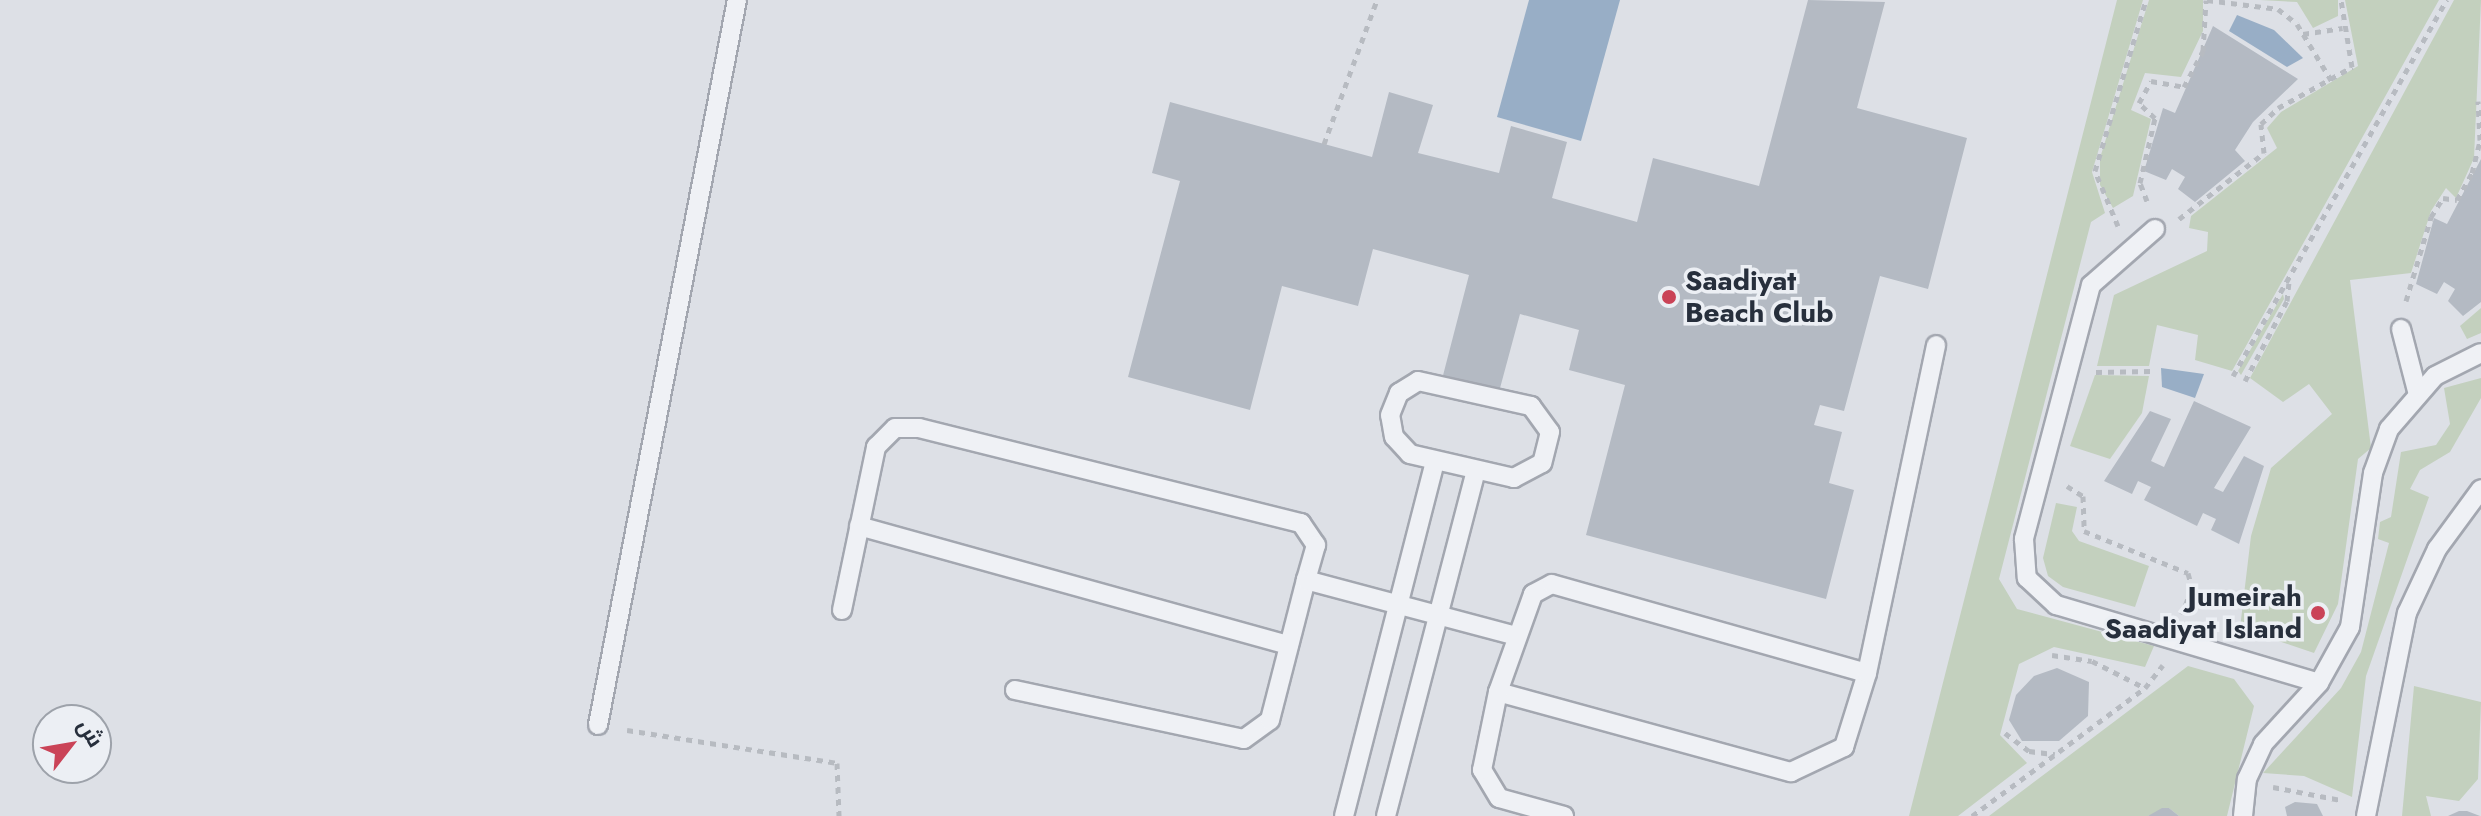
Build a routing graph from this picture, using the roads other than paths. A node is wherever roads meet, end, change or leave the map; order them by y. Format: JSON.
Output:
{"nodes":[{"id":1,"x":737,"y":0,"type":"edge"},
{"id":2,"x":2160,"y":226,"type":"road end"},
{"id":3,"x":2401,"y":329,"type":"road end"},
{"id":4,"x":1936,"y":345,"type":"dead end"},
{"id":5,"x":2481,"y":353,"type":"edge"},
{"id":6,"x":2456,"y":363,"type":"junction"},
{"id":7,"x":2481,"y":367,"type":"edge"},
{"id":8,"x":2417,"y":391,"type":"junction"},
{"id":9,"x":1435,"y":462,"type":"junction"},
{"id":10,"x":1476,"y":471,"type":"junction"},
{"id":11,"x":2481,"y":489,"type":"edge"},
{"id":12,"x":859,"y":526,"type":"junction"},
{"id":13,"x":1306,"y":580,"type":"junction"},
{"id":14,"x":1399,"y":602,"type":"junction"},
{"id":15,"x":842,"y":610,"type":"dead end"},
{"id":16,"x":1436,"y":611,"type":"junction"},
{"id":17,"x":1516,"y":636,"type":"junction"},
{"id":18,"x":1289,"y":645,"type":"junction"},
{"id":19,"x":1867,"y":673,"type":"junction"},
{"id":20,"x":2319,"y":683,"type":"junction"},
{"id":21,"x":1015,"y":690,"type":"dead end"},
{"id":22,"x":1498,"y":692,"type":"junction"},
{"id":23,"x":598,"y":725,"type":"road end"},
{"id":24,"x":2366,"y":815,"type":"edge"},
{"id":25,"x":1344,"y":816,"type":"edge"},
{"id":26,"x":1386,"y":816,"type":"edge"},
{"id":27,"x":1564,"y":816,"type":"edge"},
{"id":28,"x":2243,"y":816,"type":"edge"}],
"edges":[{"from":1,"to":23,"type":"lane"},
{"from":2,"to":20,"type":"lane"},
{"from":3,"to":8,"type":"lane"},
{"from":4,"to":19,"type":"lane"},
{"from":5,"to":6,"type":"lane"},
{"from":6,"to":7,"type":"lane"},
{"from":6,"to":8,"type":"lane"},
{"from":8,"to":20,"type":"lane"},
{"from":9,"to":10,"type":"lane"},
{"from":9,"to":10,"type":"lane"},
{"from":9,"to":14,"type":"lane"},
{"from":10,"to":16,"type":"lane"},
{"from":11,"to":24,"type":"lane"},
{"from":12,"to":13,"type":"lane"},
{"from":12,"to":15,"type":"lane"},
{"from":12,"to":18,"type":"lane"},
{"from":13,"to":14,"type":"lane"},
{"from":13,"to":18,"type":"lane"},
{"from":14,"to":16,"type":"lane"},
{"from":14,"to":25,"type":"lane"},
{"from":16,"to":17,"type":"lane"},
{"from":16,"to":26,"type":"lane"},
{"from":17,"to":19,"type":"lane"},
{"from":17,"to":22,"type":"lane"},
{"from":18,"to":21,"type":"lane"},
{"from":19,"to":22,"type":"lane"},
{"from":20,"to":28,"type":"lane"},
{"from":22,"to":27,"type":"lane"}]}
